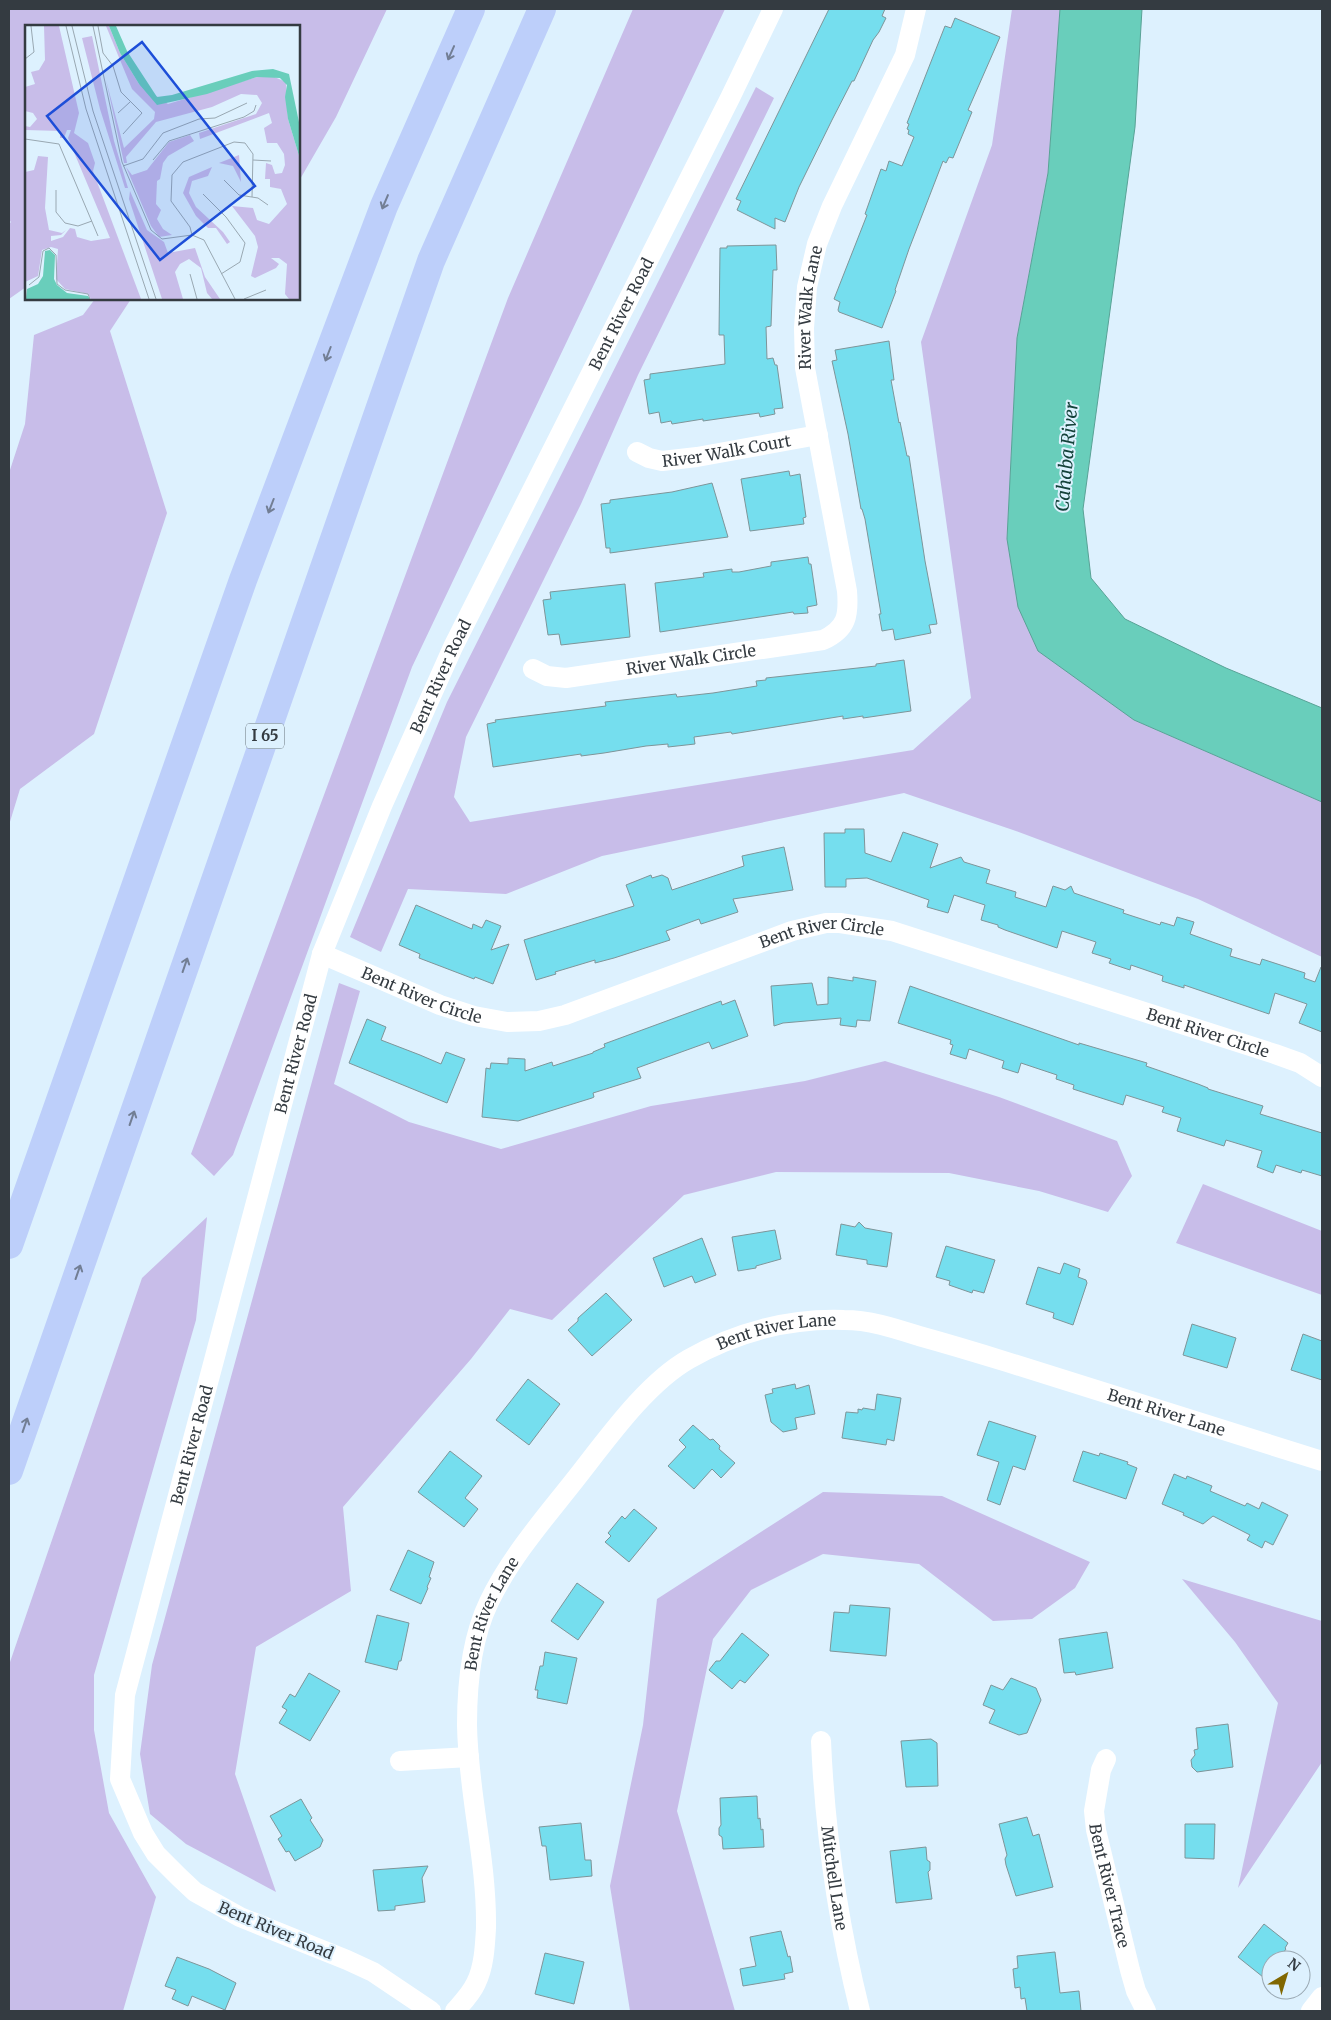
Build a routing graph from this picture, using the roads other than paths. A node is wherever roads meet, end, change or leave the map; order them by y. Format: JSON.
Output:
{"nodes":[{"id":1,"x":471,"y":9,"type":"edge"},
{"id":2,"x":542,"y":9,"type":"edge"},
{"id":3,"x":773,"y":9,"type":"edge"},
{"id":4,"x":916,"y":9,"type":"edge"},
{"id":5,"x":818,"y":435,"type":"junction"},
{"id":6,"x":637,"y":452,"type":"dead end"},
{"id":7,"x":845,"y":623,"type":"joint"},
{"id":8,"x":533,"y":669,"type":"dead end"},
{"id":9,"x":322,"y":954,"type":"junction"},
{"id":10,"x":1322,"y":1077,"type":"edge"},
{"id":11,"x":9,"y":1245,"type":"edge"},
{"id":12,"x":1322,"y":1461,"type":"edge"},
{"id":13,"x":9,"y":1471,"type":"edge"},
{"id":14,"x":820,"y":1741,"type":"dead end"},
{"id":15,"x":469,"y":1757,"type":"junction"},
{"id":16,"x":1106,"y":1759,"type":"dead end"},
{"id":17,"x":400,"y":1761,"type":"dead end"},
{"id":18,"x":1322,"y":1997,"type":"edge"},
{"id":19,"x":431,"y":2011,"type":"edge"},
{"id":20,"x":455,"y":2011,"type":"edge"},
{"id":21,"x":860,"y":2011,"type":"edge"},
{"id":22,"x":1146,"y":2011,"type":"edge"},
{"id":23,"x":1311,"y":2011,"type":"edge"}],
"edges":[{"from":1,"to":11,"type":"highway","one_way":true},
{"from":13,"to":2,"type":"highway","number":"I 65","one_way":true},
{"from":3,"to":9,"type":"street","name":"Bent River Road"},
{"from":4,"to":5,"type":"street","name":"River Walk Lane"},
{"from":5,"to":6,"type":"street","name":"River Walk Court"},
{"from":5,"to":7,"type":"street","name":"River Walk Lane"},
{"from":7,"to":8,"type":"street","name":"River Walk Circle"},
{"from":9,"to":10,"type":"street","name":"Bent River Circle"},
{"from":9,"to":19,"type":"street","name":"Bent River Road"},
{"from":12,"to":15,"type":"street","name":"Bent River Lane"},
{"from":14,"to":21,"type":"street","name":"Mitchell Lane"},
{"from":15,"to":17,"type":"street"},
{"from":15,"to":20,"type":"street","name":"Bent River Lane"},
{"from":16,"to":22,"type":"street","name":"Bent River Trace"},
{"from":18,"to":23,"type":"street"}]}
